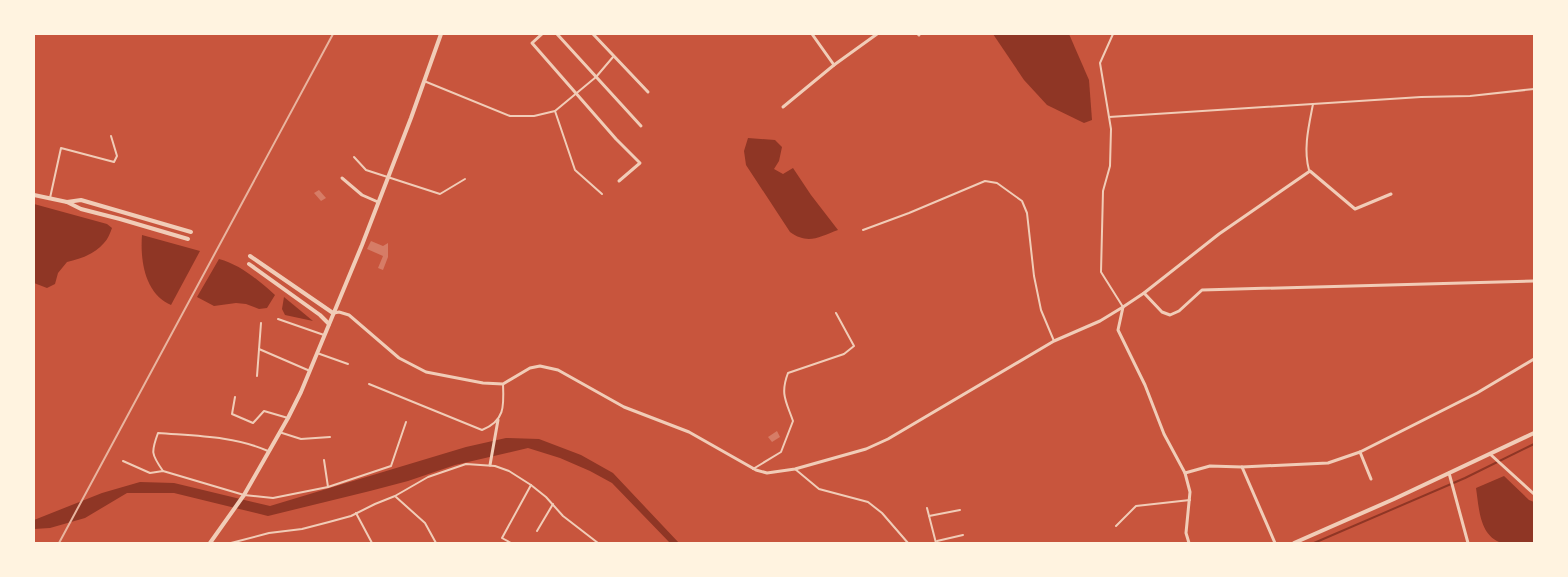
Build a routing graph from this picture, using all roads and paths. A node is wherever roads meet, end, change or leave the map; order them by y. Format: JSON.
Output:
{"nodes":[{"id":1,"x":441,"y":34,"type":"edge"},
{"id":2,"x":542,"y":34,"type":"edge"},
{"id":3,"x":556,"y":34,"type":"edge"},
{"id":4,"x":593,"y":34,"type":"edge"},
{"id":5,"x":812,"y":34,"type":"edge"},
{"id":6,"x":877,"y":34,"type":"edge"},
{"id":7,"x":1113,"y":34,"type":"edge"},
{"id":8,"x":614,"y":56,"type":"junction"},
{"id":9,"x":834,"y":65,"type":"junction"},
{"id":10,"x":596,"y":77,"type":"junction"},
{"id":11,"x":424,"y":81,"type":"junction"},
{"id":12,"x":1534,"y":89,"type":"edge"},
{"id":13,"x":648,"y":92,"type":"dead end"},
{"id":14,"x":577,"y":93,"type":"junction"},
{"id":15,"x":1313,"y":104,"type":"junction"},
{"id":16,"x":783,"y":107,"type":"dead end"},
{"id":17,"x":555,"y":112,"type":"junction"},
{"id":18,"x":1109,"y":117,"type":"junction"},
{"id":19,"x":641,"y":126,"type":"dead end"},
{"id":20,"x":111,"y":136,"type":"dead end"},
{"id":21,"x":354,"y":157,"type":"dead end"},
{"id":22,"x":1310,"y":171,"type":"junction"},
{"id":23,"x":388,"y":177,"type":"junction"},
{"id":24,"x":342,"y":178,"type":"dead end"},
{"id":25,"x":465,"y":179,"type":"dead end"},
{"id":26,"x":619,"y":181,"type":"dead end"},
{"id":27,"x":602,"y":194,"type":"dead end"},
{"id":28,"x":1391,"y":194,"type":"dead end"},
{"id":29,"x":34,"y":195,"type":"edge"},
{"id":30,"x":50,"y":198,"type":"junction"},
{"id":31,"x":67,"y":202,"type":"junction"},
{"id":32,"x":378,"y":202,"type":"junction"},
{"id":33,"x":863,"y":230,"type":"dead end"},
{"id":34,"x":191,"y":232,"type":"dead end"},
{"id":35,"x":188,"y":239,"type":"dead end"},
{"id":36,"x":250,"y":256,"type":"dead end"},
{"id":37,"x":249,"y":264,"type":"dead end"},
{"id":38,"x":1534,"y":281,"type":"edge"},
{"id":39,"x":1144,"y":293,"type":"junction"},
{"id":40,"x":1123,"y":307,"type":"junction"},
{"id":41,"x":333,"y":313,"type":"junction"},
{"id":42,"x":836,"y":313,"type":"dead end"},
{"id":43,"x":278,"y":319,"type":"dead end"},
{"id":44,"x":260,"y":323,"type":"dead end"},
{"id":45,"x":329,"y":324,"type":"junction"},
{"id":46,"x":324,"y":335,"type":"junction"},
{"id":47,"x":1054,"y":341,"type":"junction"},
{"id":48,"x":259,"y":349,"type":"junction"},
{"id":49,"x":317,"y":353,"type":"junction"},
{"id":50,"x":1534,"y":359,"type":"edge"},
{"id":51,"x":348,"y":364,"type":"dead end"},
{"id":52,"x":310,"y":371,"type":"junction"},
{"id":53,"x":257,"y":376,"type":"dead end"},
{"id":54,"x":369,"y":384,"type":"dead end"},
{"id":55,"x":503,"y":384,"type":"junction"},
{"id":56,"x":235,"y":397,"type":"dead end"},
{"id":57,"x":288,"y":418,"type":"junction"},
{"id":58,"x":498,"y":420,"type":"junction"},
{"id":59,"x":406,"y":422,"type":"dead end"},
{"id":60,"x":279,"y":432,"type":"junction"},
{"id":61,"x":1534,"y":433,"type":"edge"},
{"id":62,"x":330,"y":437,"type":"dead end"},
{"id":63,"x":268,"y":451,"type":"junction"},
{"id":64,"x":1360,"y":452,"type":"junction"},
{"id":65,"x":1490,"y":454,"type":"junction"},
{"id":66,"x":324,"y":460,"type":"dead end"},
{"id":67,"x":123,"y":461,"type":"dead end"},
{"id":68,"x":490,"y":465,"type":"junction"},
{"id":69,"x":1242,"y":467,"type":"junction"},
{"id":70,"x":753,"y":468,"type":"junction"},
{"id":71,"x":795,"y":469,"type":"junction"},
{"id":72,"x":163,"y":471,"type":"junction"},
{"id":73,"x":1185,"y":473,"type":"junction"},
{"id":74,"x":1449,"y":473,"type":"junction"},
{"id":75,"x":1371,"y":479,"type":"dead end"},
{"id":76,"x":531,"y":485,"type":"junction"},
{"id":77,"x":328,"y":487,"type":"junction"},
{"id":78,"x":1534,"y":494,"type":"edge"},
{"id":79,"x":244,"y":495,"type":"junction"},
{"id":80,"x":395,"y":496,"type":"junction"},
{"id":81,"x":1190,"y":500,"type":"junction"},
{"id":82,"x":553,"y":504,"type":"junction"},
{"id":83,"x":927,"y":508,"type":"dead end"},
{"id":84,"x":960,"y":510,"type":"dead end"},
{"id":85,"x":356,"y":513,"type":"junction"},
{"id":86,"x":929,"y":516,"type":"junction"},
{"id":87,"x":1116,"y":526,"type":"dead end"},
{"id":88,"x":537,"y":531,"type":"dead end"},
{"id":89,"x":964,"y":534,"type":"dead end"},
{"id":90,"x":246,"y":539,"type":"junction"},
{"id":91,"x":936,"y":542,"type":"edge"},
{"id":92,"x":210,"y":543,"type":"edge"},
{"id":93,"x":230,"y":543,"type":"edge"},
{"id":94,"x":248,"y":543,"type":"edge"},
{"id":95,"x":372,"y":543,"type":"edge"},
{"id":96,"x":436,"y":543,"type":"edge"},
{"id":97,"x":511,"y":543,"type":"edge"},
{"id":98,"x":598,"y":543,"type":"edge"},
{"id":99,"x":908,"y":543,"type":"edge"},
{"id":100,"x":1188,"y":543,"type":"edge"},
{"id":101,"x":1275,"y":543,"type":"edge"},
{"id":102,"x":1294,"y":543,"type":"edge"},
{"id":103,"x":1468,"y":543,"type":"edge"}],
"edges":[{"from":1,"to":11,"type":"street"},
{"from":2,"to":14,"type":"street"},
{"from":3,"to":10,"type":"street"},
{"from":4,"to":8,"type":"street"},
{"from":5,"to":9,"type":"street"},
{"from":6,"to":9,"type":"street"},
{"from":7,"to":18,"type":"lane"},
{"from":8,"to":10,"type":"lane"},
{"from":8,"to":13,"type":"street"},
{"from":9,"to":16,"type":"street"},
{"from":10,"to":14,"type":"lane"},
{"from":10,"to":19,"type":"street"},
{"from":11,"to":17,"type":"lane"},
{"from":11,"to":23,"type":"street"},
{"from":12,"to":15,"type":"lane"},
{"from":14,"to":17,"type":"lane"},
{"from":14,"to":26,"type":"street"},
{"from":15,"to":18,"type":"lane"},
{"from":15,"to":22,"type":"lane"},
{"from":17,"to":27,"type":"lane"},
{"from":18,"to":40,"type":"lane"},
{"from":20,"to":30,"type":"lane"},
{"from":21,"to":23,"type":"lane"},
{"from":22,"to":28,"type":"street"},
{"from":22,"to":39,"type":"street"},
{"from":23,"to":25,"type":"lane"},
{"from":23,"to":32,"type":"street"},
{"from":24,"to":32,"type":"street"},
{"from":29,"to":30,"type":"street"},
{"from":30,"to":31,"type":"street"},
{"from":31,"to":34,"type":"street"},
{"from":31,"to":35,"type":"street"},
{"from":32,"to":41,"type":"street"},
{"from":33,"to":47,"type":"lane"},
{"from":36,"to":41,"type":"street"},
{"from":37,"to":45,"type":"street"},
{"from":38,"to":39,"type":"street"},
{"from":39,"to":40,"type":"street"},
{"from":40,"to":47,"type":"street"},
{"from":40,"to":73,"type":"street"},
{"from":41,"to":45,"type":"street"},
{"from":41,"to":55,"type":"street"},
{"from":42,"to":70,"type":"lane"},
{"from":43,"to":46,"type":"lane"},
{"from":44,"to":48,"type":"lane"},
{"from":45,"to":46,"type":"street"},
{"from":46,"to":49,"type":"street"},
{"from":47,"to":71,"type":"street"},
{"from":48,"to":52,"type":"lane"},
{"from":48,"to":53,"type":"lane"},
{"from":49,"to":51,"type":"lane"},
{"from":49,"to":52,"type":"street"},
{"from":50,"to":64,"type":"street"},
{"from":52,"to":57,"type":"street"},
{"from":54,"to":58,"type":"lane"},
{"from":55,"to":58,"type":"lane"},
{"from":55,"to":70,"type":"street"},
{"from":56,"to":57,"type":"lane"},
{"from":57,"to":60,"type":"street"},
{"from":58,"to":68,"type":"street"},
{"from":59,"to":77,"type":"lane"},
{"from":60,"to":62,"type":"lane"},
{"from":60,"to":63,"type":"street"},
{"from":61,"to":65,"type":"street"},
{"from":63,"to":72,"type":"lane"},
{"from":63,"to":79,"type":"street"},
{"from":64,"to":69,"type":"street"},
{"from":64,"to":75,"type":"street"},
{"from":65,"to":74,"type":"street"},
{"from":65,"to":78,"type":"street"},
{"from":66,"to":77,"type":"lane"},
{"from":67,"to":72,"type":"lane"},
{"from":68,"to":76,"type":"lane"},
{"from":68,"to":80,"type":"lane"},
{"from":69,"to":73,"type":"street"},
{"from":69,"to":101,"type":"street"},
{"from":70,"to":71,"type":"street"},
{"from":71,"to":99,"type":"lane"},
{"from":72,"to":79,"type":"lane"},
{"from":73,"to":81,"type":"street"},
{"from":74,"to":102,"type":"street"},
{"from":74,"to":103,"type":"street"},
{"from":76,"to":82,"type":"lane"},
{"from":76,"to":97,"type":"lane"},
{"from":77,"to":79,"type":"lane"},
{"from":79,"to":92,"type":"street"},
{"from":80,"to":85,"type":"lane"},
{"from":80,"to":96,"type":"lane"},
{"from":81,"to":87,"type":"lane"},
{"from":81,"to":100,"type":"street"},
{"from":82,"to":88,"type":"lane"},
{"from":82,"to":98,"type":"lane"},
{"from":83,"to":86,"type":"lane"},
{"from":84,"to":86,"type":"lane"},
{"from":85,"to":90,"type":"lane"},
{"from":85,"to":95,"type":"lane"},
{"from":86,"to":91,"type":"lane"},
{"from":89,"to":91,"type":"lane"},
{"from":90,"to":93,"type":"lane"},
{"from":90,"to":94,"type":"lane"}]}
